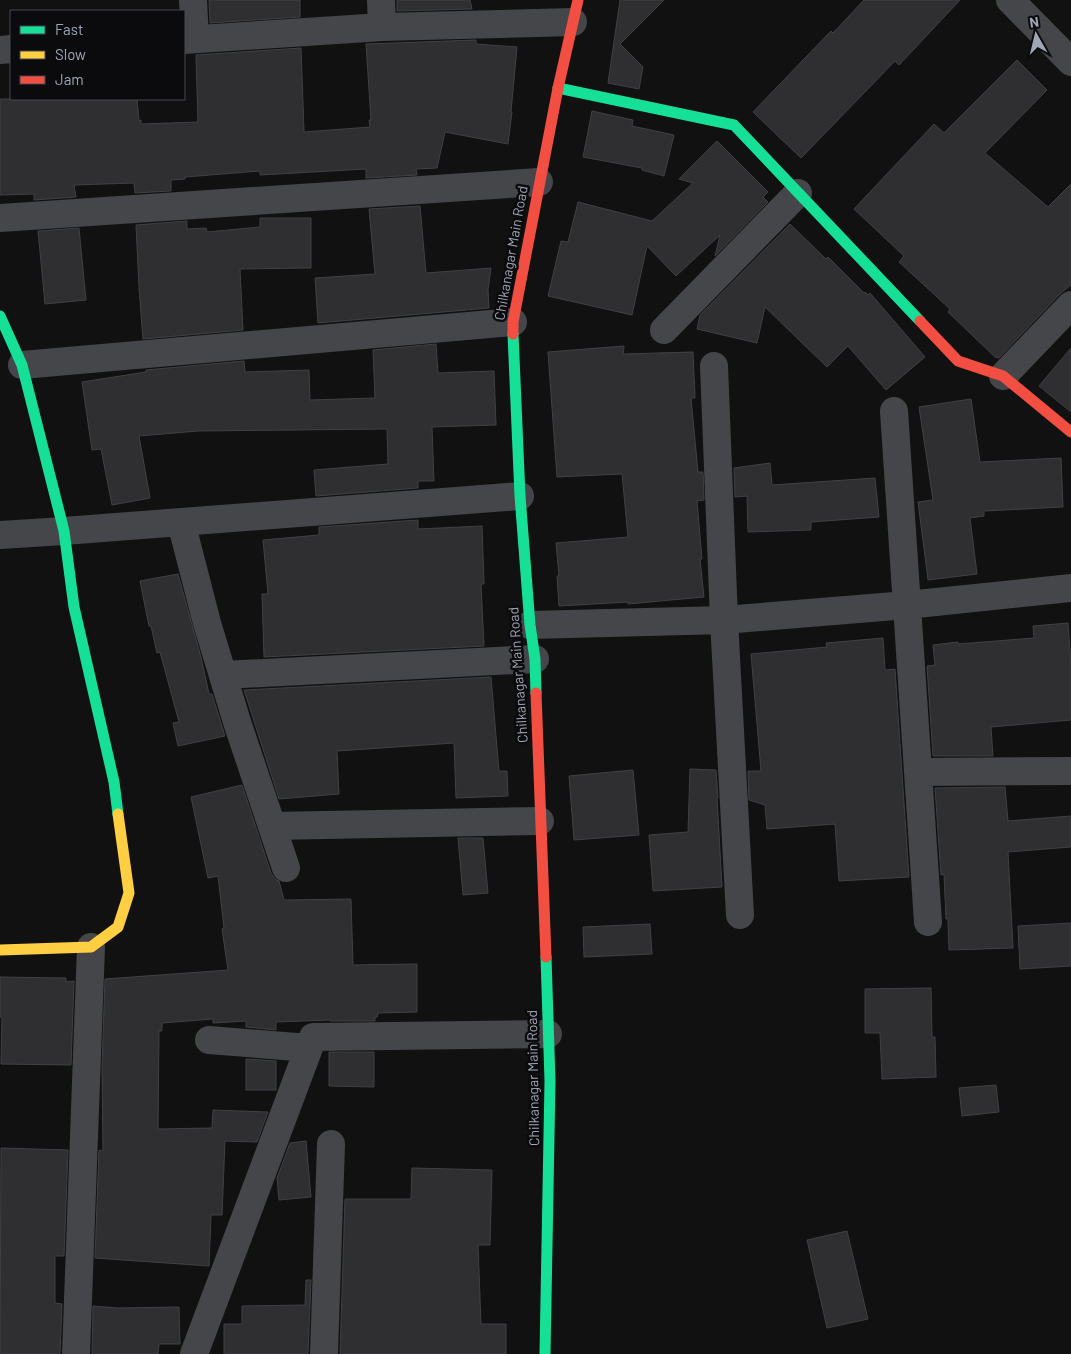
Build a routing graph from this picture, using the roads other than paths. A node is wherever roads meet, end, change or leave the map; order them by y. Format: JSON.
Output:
{"nodes":[{"id":1,"x":193,"y":0,"type":"edge"},
{"id":2,"x":381,"y":0,"type":"edge"},
{"id":3,"x":1010,"y":0,"type":"edge"},
{"id":4,"x":576,"y":11,"type":"edge"},
{"id":5,"x":382,"y":27,"type":"junction"},
{"id":6,"x":190,"y":40,"type":"edge"},
{"id":7,"x":1071,"y":62,"type":"edge"},
{"id":8,"x":558,"y":88,"type":"junction"},
{"id":9,"x":539,"y":182,"type":"junction"},
{"id":10,"x":798,"y":192,"type":"junction"},
{"id":11,"x":0,"y":218,"type":"edge"},
{"id":12,"x":1071,"y":305,"type":"edge"},
{"id":13,"x":0,"y":316,"type":"edge"},
{"id":14,"x":513,"y":322,"type":"junction"},
{"id":15,"x":664,"y":330,"type":"dead end"},
{"id":16,"x":22,"y":365,"type":"junction"},
{"id":17,"x":714,"y":366,"type":"dead end"},
{"id":18,"x":1003,"y":376,"type":"junction"},
{"id":19,"x":894,"y":411,"type":"dead end"},
{"id":20,"x":1071,"y":432,"type":"edge"},
{"id":21,"x":1071,"y":437,"type":"edge"},
{"id":22,"x":520,"y":496,"type":"junction"},
{"id":23,"x":181,"y":522,"type":"junction"},
{"id":24,"x":64,"y":532,"type":"junction"},
{"id":25,"x":0,"y":535,"type":"edge"},
{"id":26,"x":1071,"y":588,"type":"edge"},
{"id":27,"x":907,"y":605,"type":"junction"},
{"id":28,"x":724,"y":620,"type":"junction"},
{"id":29,"x":530,"y":625,"type":"junction"},
{"id":30,"x":535,"y":659,"type":"junction"},
{"id":31,"x":223,"y":675,"type":"junction"},
{"id":32,"x":1071,"y":771,"type":"edge"},
{"id":33,"x":918,"y":772,"type":"junction"},
{"id":34,"x":540,"y":821,"type":"junction"},
{"id":35,"x":272,"y":826,"type":"junction"},
{"id":36,"x":286,"y":868,"type":"dead end"},
{"id":37,"x":740,"y":915,"type":"dead end"},
{"id":38,"x":928,"y":922,"type":"dead end"},
{"id":39,"x":91,"y":947,"type":"junction"},
{"id":40,"x":0,"y":950,"type":"edge"},
{"id":41,"x":548,"y":1034,"type":"junction"},
{"id":42,"x":209,"y":1040,"type":"dead end"},
{"id":43,"x":309,"y":1048,"type":"junction"},
{"id":44,"x":331,"y":1144,"type":"dead end"},
{"id":45,"x":76,"y":1354,"type":"edge"},
{"id":46,"x":194,"y":1354,"type":"edge"},
{"id":47,"x":324,"y":1354,"type":"edge"},
{"id":48,"x":545,"y":1354,"type":"edge"}],
"edges":[{"from":1,"to":6,"type":"street"},
{"from":2,"to":5,"type":"street"},
{"from":3,"to":7,"type":"street"},
{"from":4,"to":5,"type":"street"},
{"from":4,"to":8,"type":"street","name":"Chilkanagar Main Road"},
{"from":5,"to":6,"type":"street"},
{"from":8,"to":9,"type":"street","name":"Chilkanagar Main Road"},
{"from":8,"to":10,"type":"street"},
{"from":9,"to":11,"type":"street"},
{"from":9,"to":14,"type":"street","name":"Chilkanagar Main Road"},
{"from":10,"to":15,"type":"street"},
{"from":10,"to":18,"type":"street"},
{"from":12,"to":18,"type":"street"},
{"from":13,"to":16,"type":"street"},
{"from":14,"to":16,"type":"street"},
{"from":14,"to":22,"type":"street","name":"Chilkanagar Main Road"},
{"from":16,"to":24,"type":"street"},
{"from":17,"to":28,"type":"street"},
{"from":18,"to":20,"type":"street"},
{"from":19,"to":27,"type":"street"},
{"from":20,"to":21,"type":"street"},
{"from":22,"to":23,"type":"street"},
{"from":22,"to":29,"type":"street","name":"Chilkanagar Main Road"},
{"from":23,"to":24,"type":"street"},
{"from":23,"to":31,"type":"street"},
{"from":24,"to":25,"type":"street"},
{"from":24,"to":39,"type":"street"},
{"from":26,"to":27,"type":"street"},
{"from":27,"to":28,"type":"street"},
{"from":27,"to":33,"type":"street"},
{"from":28,"to":29,"type":"street"},
{"from":28,"to":37,"type":"street"},
{"from":29,"to":30,"type":"street","name":"Chilkanagar Main Road"},
{"from":30,"to":31,"type":"street"},
{"from":30,"to":34,"type":"street","name":"Chilkanagar Main Road"},
{"from":31,"to":35,"type":"street"},
{"from":32,"to":33,"type":"street"},
{"from":33,"to":38,"type":"street"},
{"from":34,"to":35,"type":"street"},
{"from":34,"to":41,"type":"street","name":"Chilkanagar Main Road"},
{"from":35,"to":36,"type":"street"},
{"from":39,"to":40,"type":"street"},
{"from":39,"to":45,"type":"street"},
{"from":41,"to":43,"type":"street"},
{"from":41,"to":48,"type":"street","name":"Chilkanagar Main Road"},
{"from":42,"to":43,"type":"street"},
{"from":43,"to":46,"type":"street"},
{"from":44,"to":47,"type":"street"}]}
